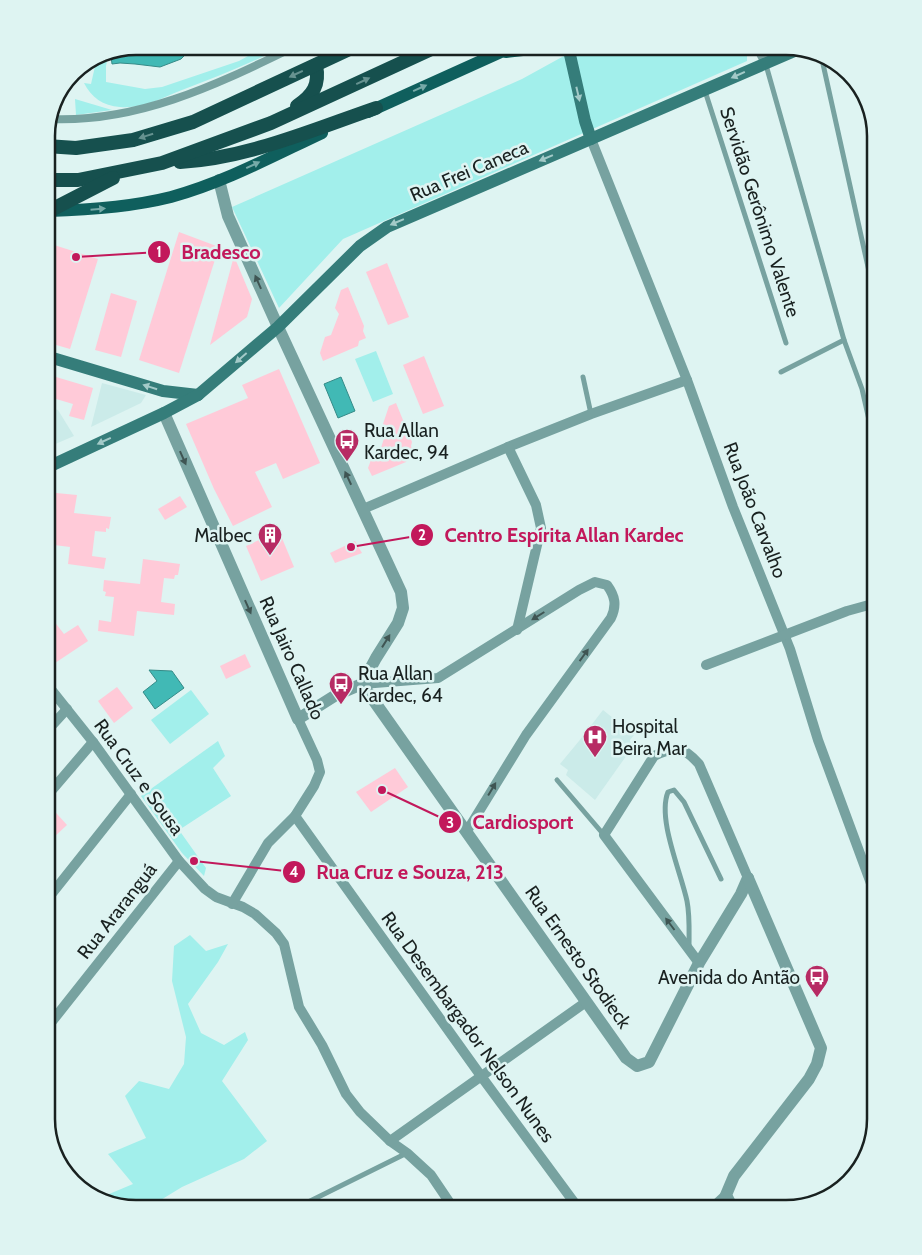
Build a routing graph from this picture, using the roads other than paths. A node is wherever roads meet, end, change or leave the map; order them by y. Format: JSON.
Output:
{"nodes":[{"id":1,"x":277,"y":55,"type":"edge"},
{"id":2,"x":337,"y":55,"type":"edge"},
{"id":3,"x":418,"y":55,"type":"edge"},
{"id":4,"x":494,"y":55,"type":"edge"},
{"id":5,"x":570,"y":55,"type":"edge"},
{"id":6,"x":762,"y":55,"type":"edge"},
{"id":7,"x":786,"y":55,"type":"edge"},
{"id":8,"x":766,"y":64,"type":"junction"},
{"id":9,"x":823,"y":64,"type":"edge"},
{"id":10,"x":316,"y":65,"type":"junction"},
{"id":11,"x":704,"y":90,"type":"junction"},
{"id":12,"x":376,"y":108,"type":"junction"},
{"id":13,"x":57,"y":119,"type":"edge"},
{"id":14,"x":271,"y":123,"type":"junction"},
{"id":15,"x":591,"y":139,"type":"junction"},
{"id":16,"x":55,"y":147,"type":"edge"},
{"id":17,"x":162,"y":164,"type":"junction"},
{"id":18,"x":126,"y":171,"type":"junction"},
{"id":19,"x":55,"y":180,"type":"edge"},
{"id":20,"x":219,"y":180,"type":"junction"},
{"id":21,"x":55,"y":207,"type":"edge"},
{"id":22,"x":55,"y":211,"type":"edge"},
{"id":23,"x":867,"y":262,"type":"edge"},
{"id":24,"x":278,"y":327,"type":"junction"},
{"id":25,"x":844,"y":340,"type":"junction"},
{"id":26,"x":786,"y":343,"type":"dead end"},
{"id":27,"x":55,"y":359,"type":"edge"},
{"id":28,"x":781,"y":372,"type":"dead end"},
{"id":29,"x":583,"y":377,"type":"dead end"},
{"id":30,"x":687,"y":380,"type":"junction"},
{"id":31,"x":198,"y":395,"type":"junction"},
{"id":32,"x":867,"y":412,"type":"edge"},
{"id":33,"x":164,"y":413,"type":"junction"},
{"id":34,"x":591,"y":414,"type":"junction"},
{"id":35,"x":508,"y":447,"type":"junction"},
{"id":36,"x":55,"y":464,"type":"edge"},
{"id":37,"x":362,"y":509,"type":"junction"},
{"id":38,"x":867,"y":605,"type":"edge"},
{"id":39,"x":516,"y":630,"type":"junction"},
{"id":40,"x":785,"y":635,"type":"junction"},
{"id":41,"x":706,"y":664,"type":"dead end"},
{"id":42,"x":362,"y":684,"type":"junction"},
{"id":43,"x":55,"y":695,"type":"edge"},
{"id":44,"x":67,"y":709,"type":"junction"},
{"id":45,"x":298,"y":719,"type":"junction"},
{"id":46,"x":55,"y":722,"type":"edge"},
{"id":47,"x":93,"y":742,"type":"junction"},
{"id":48,"x":557,"y":780,"type":"dead end"},
{"id":49,"x":55,"y":786,"type":"edge"},
{"id":50,"x":131,"y":794,"type":"junction"},
{"id":51,"x":295,"y":816,"type":"junction"},
{"id":52,"x":467,"y":831,"type":"junction"},
{"id":53,"x":604,"y":835,"type":"junction"},
{"id":54,"x":178,"y":861,"type":"junction"},
{"id":55,"x":867,"y":873,"type":"edge"},
{"id":56,"x":748,"y":878,"type":"junction"},
{"id":57,"x":721,"y":879,"type":"dead end"},
{"id":58,"x":55,"y":890,"type":"edge"},
{"id":59,"x":232,"y":904,"type":"junction"},
{"id":60,"x":690,"y":950,"type":"junction"},
{"id":61,"x":700,"y":963,"type":"junction"},
{"id":62,"x":586,"y":1002,"type":"junction"},
{"id":63,"x":55,"y":1018,"type":"edge"},
{"id":64,"x":481,"y":1076,"type":"junction"},
{"id":65,"x":390,"y":1141,"type":"junction"},
{"id":66,"x":408,"y":1153,"type":"junction"},
{"id":67,"x":726,"y":1195,"type":"junction"},
{"id":68,"x":312,"y":1200,"type":"edge"},
{"id":69,"x":448,"y":1200,"type":"edge"},
{"id":70,"x":572,"y":1200,"type":"edge"},
{"id":71,"x":721,"y":1200,"type":"edge"},
{"id":72,"x":728,"y":1200,"type":"edge"}],
"edges":[{"from":1,"to":13,"type":"street"},
{"from":2,"to":10,"type":"highway"},
{"from":14,"to":3,"type":"highway","one_way":true},
{"from":12,"to":4,"type":"main road","one_way":true},
{"from":5,"to":15,"type":"main road","one_way":true},
{"from":6,"to":8,"type":"street"},
{"from":7,"to":8,"type":"main road","name":"Rua Frei Caneca"},
{"from":8,"to":11,"type":"main road","name":"Rua Frei Caneca","one_way":true},
{"from":8,"to":25,"type":"lane"},
{"from":9,"to":23,"type":"lane"},
{"from":10,"to":14,"type":"highway"},
{"from":10,"to":16,"type":"highway","one_way":true},
{"from":11,"to":15,"type":"main road","name":"Rua Frei Caneca"},
{"from":11,"to":26,"type":"lane","name":"Servidão Gerônimo Valente"},
{"from":12,"to":17,"type":"highway"},
{"from":20,"to":12,"type":"main road","one_way":true},
{"from":14,"to":17,"type":"highway"},
{"from":15,"to":24,"type":"main road","name":"Rua Frei Caneca","one_way":true},
{"from":15,"to":30,"type":"street","name":"Rua João Carvalho"},
{"from":17,"to":18,"type":"highway"},
{"from":18,"to":19,"type":"highway"},
{"from":18,"to":21,"type":"highway"},
{"from":22,"to":20,"type":"main road","one_way":true},
{"from":24,"to":20,"type":"street","one_way":true},
{"from":24,"to":31,"type":"main road","name":"Rua Frei Caneca","one_way":true},
{"from":37,"to":24,"type":"street","one_way":true},
{"from":25,"to":28,"type":"lane"},
{"from":25,"to":32,"type":"lane"},
{"from":31,"to":27,"type":"main road","one_way":true},
{"from":29,"to":34,"type":"lane"},
{"from":30,"to":34,"type":"street"},
{"from":30,"to":40,"type":"street","name":"Rua João Carvalho"},
{"from":31,"to":33,"type":"main road","name":"Rua Frei Caneca"},
{"from":33,"to":36,"type":"main road","name":"Rua Frei Caneca","one_way":true},
{"from":33,"to":45,"type":"street","name":"Rua Jairo Callado","one_way":true},
{"from":34,"to":35,"type":"street"},
{"from":35,"to":37,"type":"street"},
{"from":35,"to":39,"type":"street"},
{"from":42,"to":37,"type":"street","one_way":true},
{"from":38,"to":40,"type":"street"},
{"from":39,"to":42,"type":"street"},
{"from":52,"to":39,"type":"street","one_way":true},
{"from":40,"to":41,"type":"street"},
{"from":40,"to":55,"type":"street","name":"Rua João Carvalho"},
{"from":42,"to":45,"type":"street"},
{"from":42,"to":52,"type":"street","name":"Rua Ernesto Stodieck"},
{"from":43,"to":44,"type":"street","name":"Rua Cruz e Sousa"},
{"from":44,"to":46,"type":"street"},
{"from":44,"to":47,"type":"street","name":"Rua Cruz e Sousa"},
{"from":45,"to":51,"type":"street","name":"Rua Jairo Callado"},
{"from":47,"to":49,"type":"street"},
{"from":47,"to":50,"type":"street","name":"Rua Cruz e Sousa"},
{"from":48,"to":53,"type":"lane"},
{"from":50,"to":54,"type":"street","name":"Rua Cruz e Sousa"},
{"from":50,"to":58,"type":"street"},
{"from":51,"to":59,"type":"street","name":"Rua Jairo Callado"},
{"from":51,"to":64,"type":"street","name":"Rua Desembargador Nelson Nunes"},
{"from":52,"to":62,"type":"street","name":"Rua Ernesto Stodieck"},
{"from":53,"to":56,"type":"street"},
{"from":60,"to":53,"type":"street","one_way":true},
{"from":54,"to":59,"type":"street","name":"Rua Cruz e Sousa"},
{"from":54,"to":63,"type":"street","name":"Rua Araranguá"},
{"from":56,"to":61,"type":"street","name":"Rua Ernesto Stodieck"},
{"from":56,"to":67,"type":"street"},
{"from":57,"to":60,"type":"lane"},
{"from":59,"to":65,"type":"street","name":"Rua Cruz e Sousa"},
{"from":60,"to":61,"type":"street"},
{"from":61,"to":62,"type":"street","name":"Rua Ernesto Stodieck"},
{"from":62,"to":64,"type":"street"},
{"from":64,"to":65,"type":"street"},
{"from":64,"to":70,"type":"street","name":"Rua Desembargador Nelson Nunes"},
{"from":65,"to":66,"type":"street","name":"Rua Cruz e Sousa"},
{"from":66,"to":68,"type":"lane"},
{"from":66,"to":69,"type":"street","name":"Rua Cruz e Sousa"},
{"from":67,"to":71,"type":"street"},
{"from":67,"to":72,"type":"street"}]}
